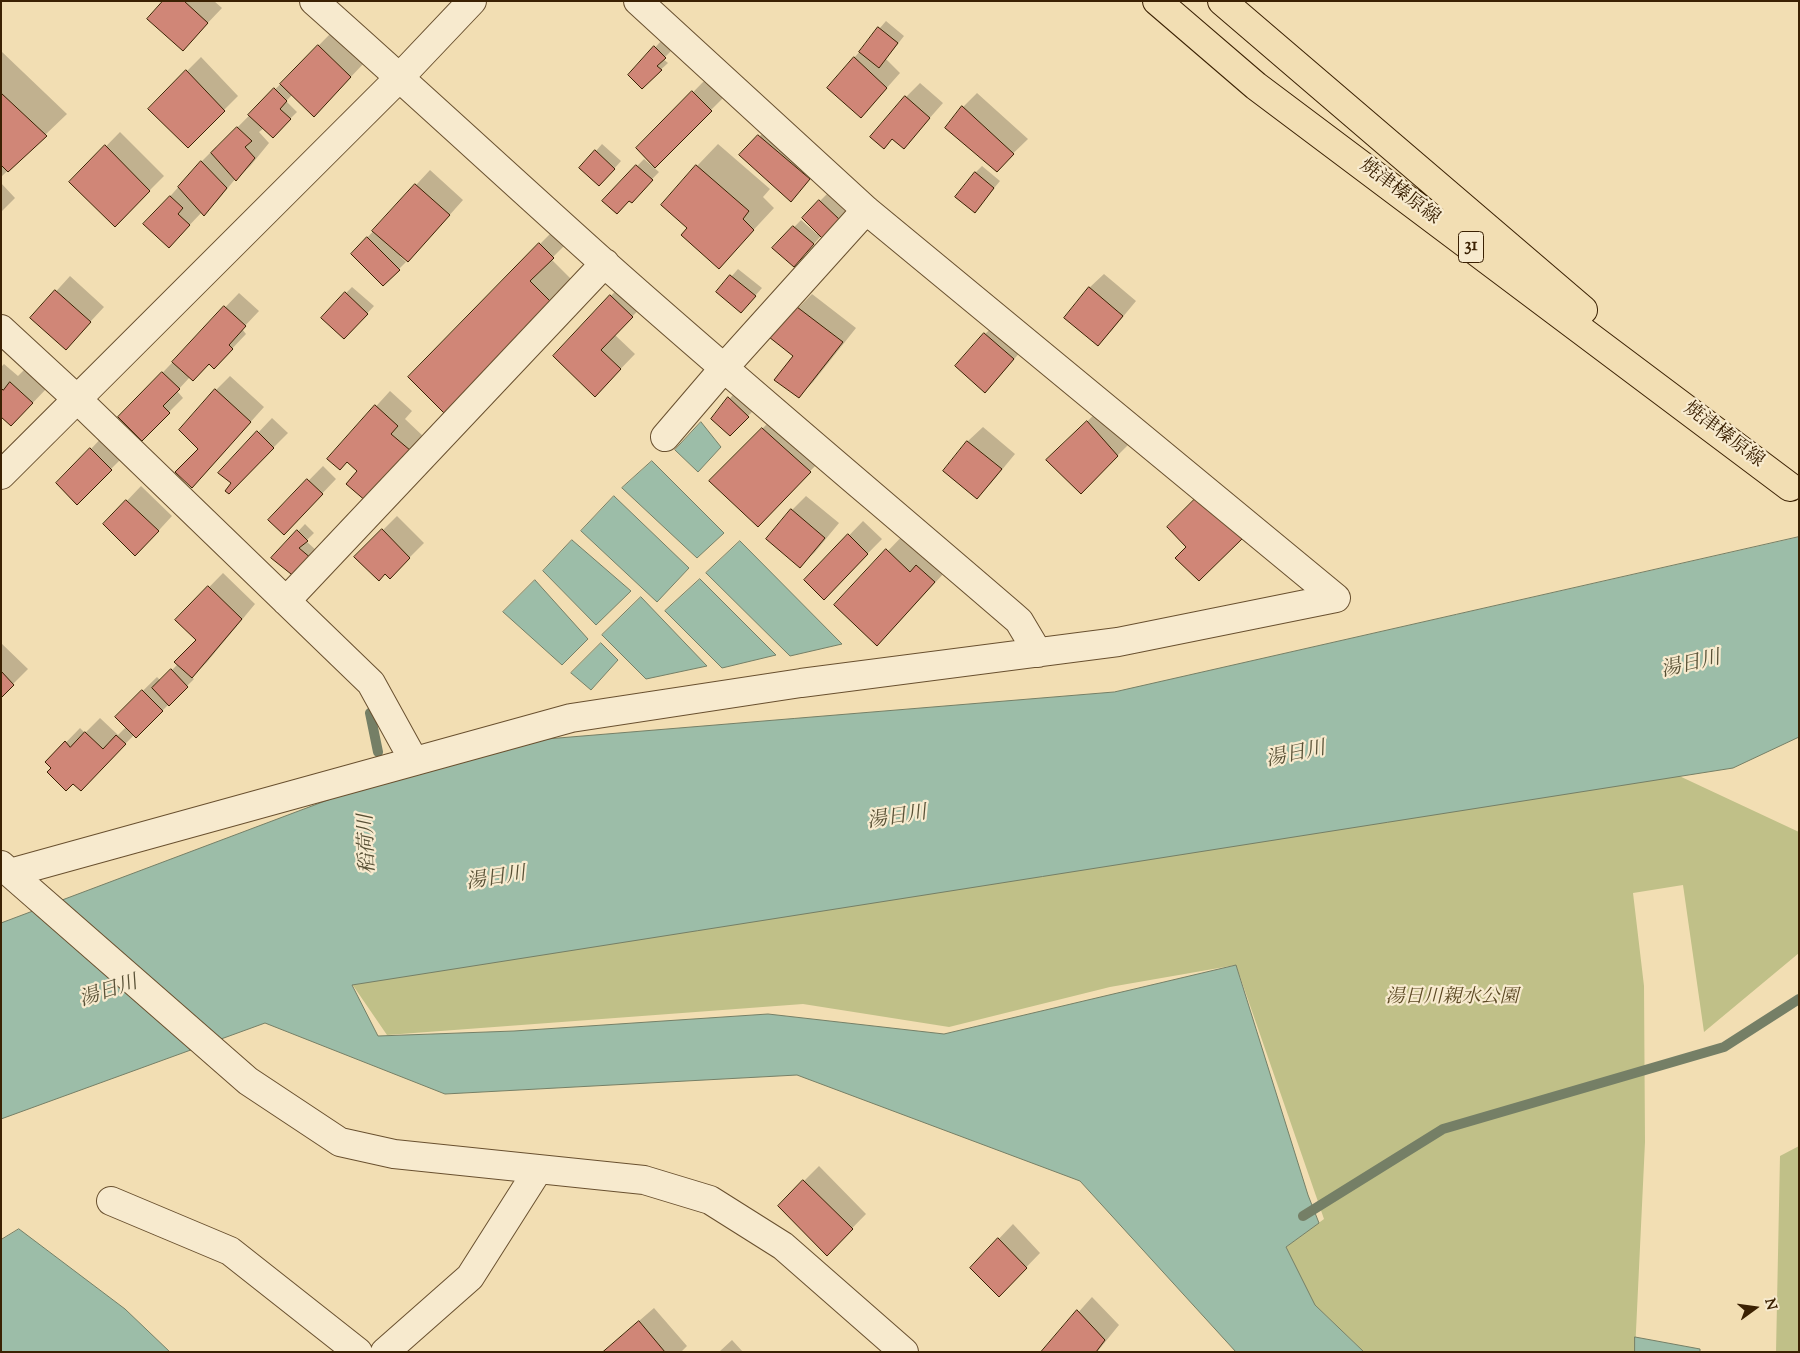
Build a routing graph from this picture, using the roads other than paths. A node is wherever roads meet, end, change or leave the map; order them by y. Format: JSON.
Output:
{"nodes":[{"id":1,"x":314,"y":1,"type":"edge"},
{"id":2,"x":472,"y":1,"type":"edge"},
{"id":3,"x":638,"y":1,"type":"edge"},
{"id":4,"x":1157,"y":1,"type":"edge"},
{"id":5,"x":1222,"y":1,"type":"edge"},
{"id":6,"x":400,"y":77,"type":"junction"},
{"id":7,"x":866,"y":210,"type":"junction"},
{"id":8,"x":605,"y":263,"type":"junction"},
{"id":9,"x":1,"y":329,"type":"edge"},
{"id":10,"x":724,"y":368,"type":"junction"},
{"id":11,"x":78,"y":400,"type":"junction"},
{"id":12,"x":665,"y":437,"type":"dead end"},
{"id":13,"x":1,"y":476,"type":"edge"},
{"id":14,"x":1794,"y":491,"type":"edge"},
{"id":15,"x":286,"y":601,"type":"junction"},
{"id":16,"x":1038,"y":653,"type":"junction"},
{"id":17,"x":414,"y":761,"type":"junction"},
{"id":18,"x":11,"y":874,"type":"edge"},
{"id":19,"x":538,"y":1170,"type":"junction"},
{"id":20,"x":111,"y":1201,"type":"dead end"},
{"id":21,"x":358,"y":1352,"type":"edge"},
{"id":22,"x":385,"y":1352,"type":"edge"},
{"id":23,"x":904,"y":1352,"type":"edge"}],
"edges":[{"from":1,"to":6,"type":"street"},
{"from":2,"to":6,"type":"street"},
{"from":3,"to":7,"type":"street"},
{"from":4,"to":14,"type":"main road","name":"焼津榛原線","number":"31"},
{"from":5,"to":14,"type":"main road","name":"焼津榛原線","number":"31"},
{"from":6,"to":8,"type":"street"},
{"from":6,"to":11,"type":"street"},
{"from":7,"to":10,"type":"street"},
{"from":7,"to":16,"type":"street"},
{"from":8,"to":10,"type":"street"},
{"from":8,"to":15,"type":"street"},
{"from":9,"to":11,"type":"street"},
{"from":10,"to":12,"type":"street"},
{"from":10,"to":16,"type":"street"},
{"from":11,"to":13,"type":"street"},
{"from":11,"to":15,"type":"street"},
{"from":15,"to":17,"type":"street"},
{"from":16,"to":17,"type":"street"},
{"from":17,"to":18,"type":"street"},
{"from":18,"to":19,"type":"street"},
{"from":19,"to":22,"type":"street"},
{"from":19,"to":23,"type":"street"},
{"from":20,"to":21,"type":"street"}]}
